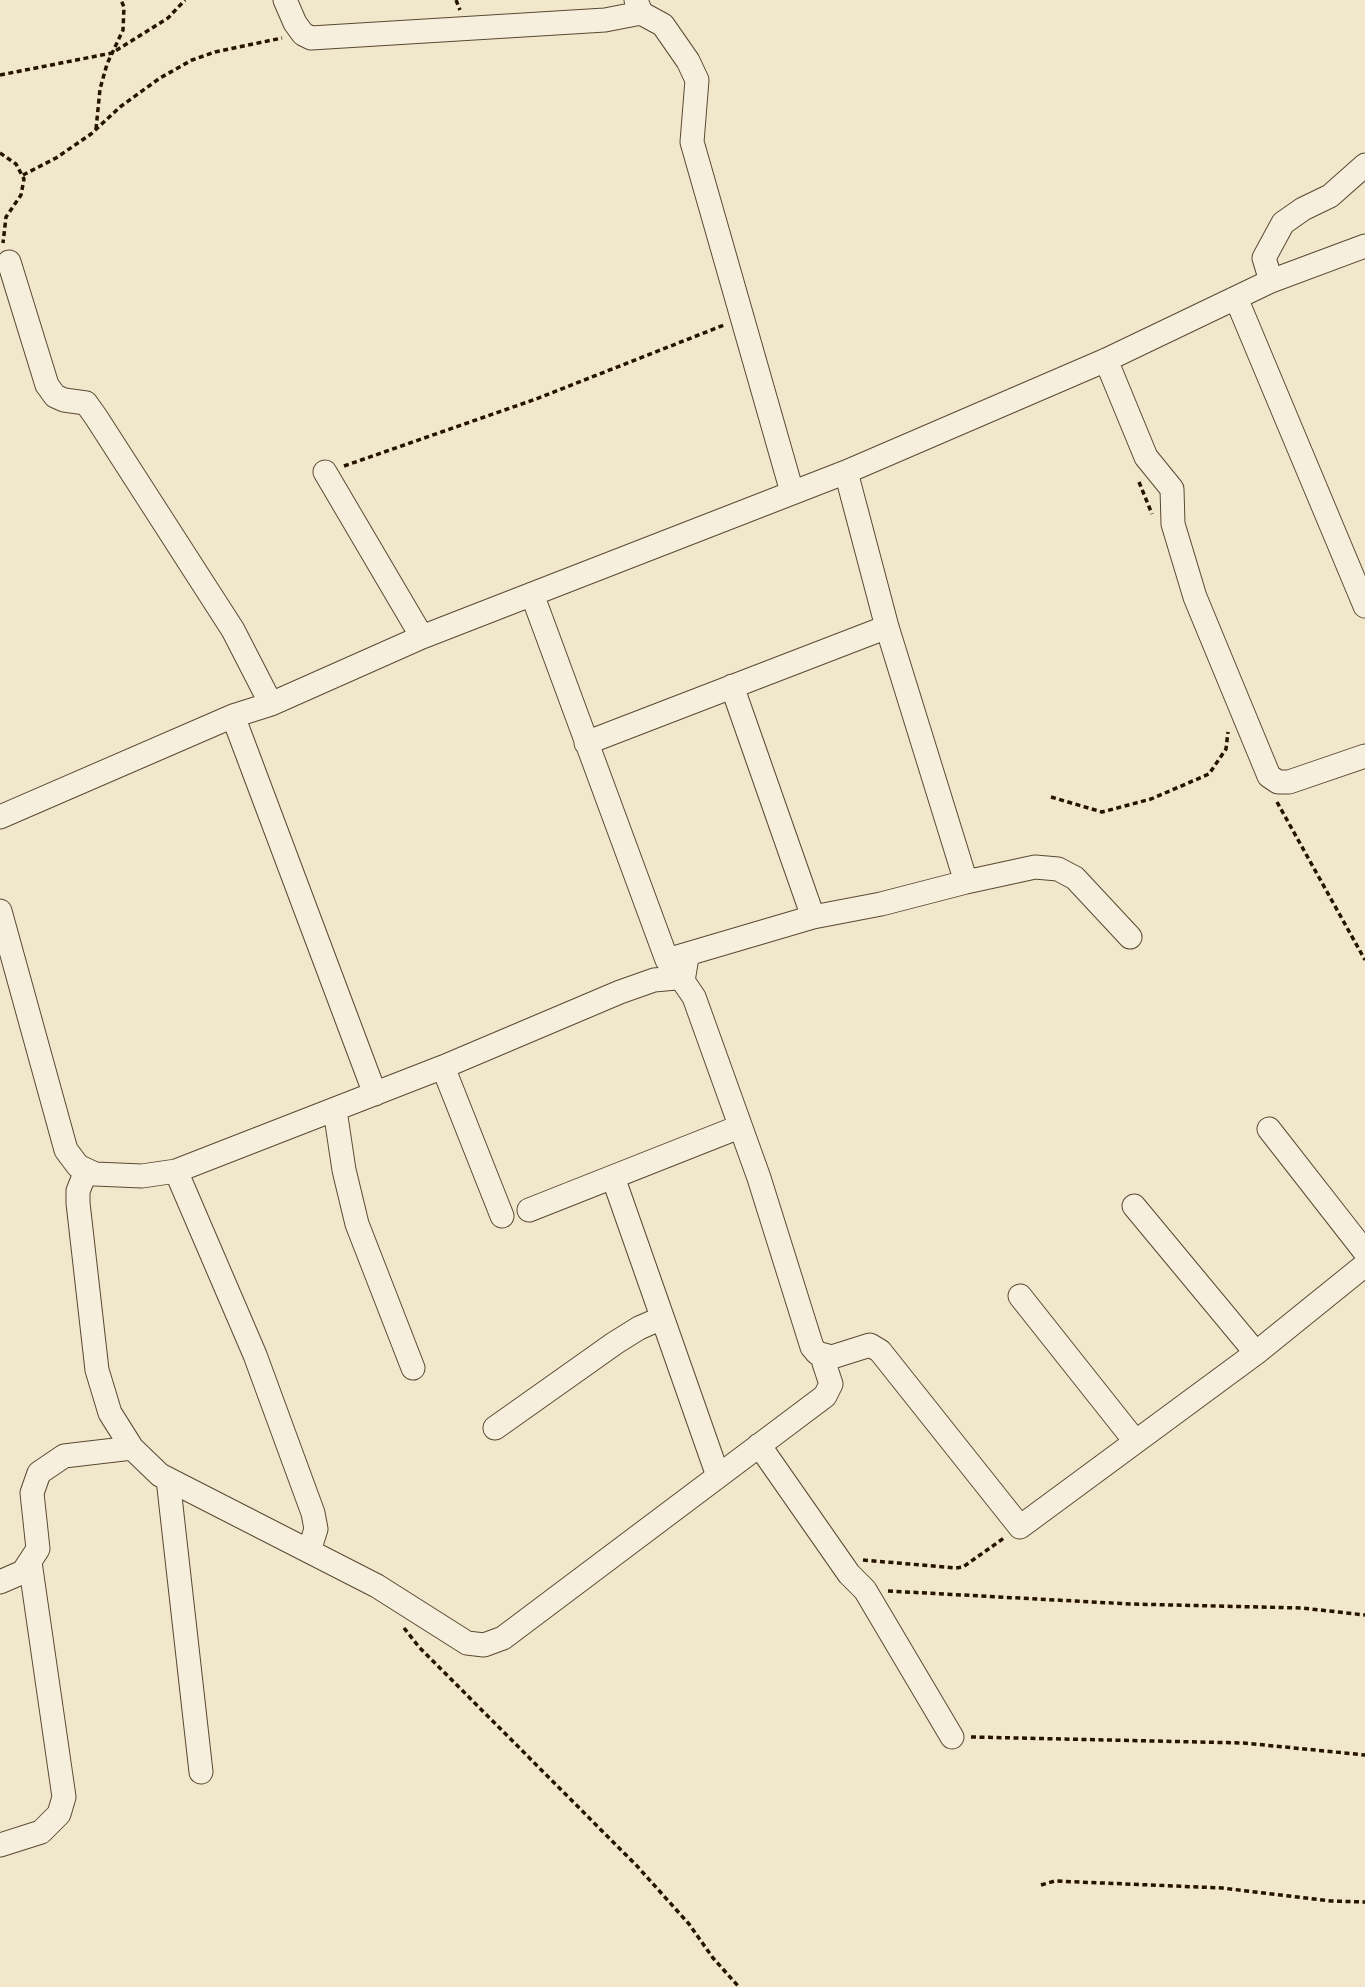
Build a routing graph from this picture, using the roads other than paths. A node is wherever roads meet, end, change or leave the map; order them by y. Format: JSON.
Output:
{"nodes":[{"id":1,"x":285,"y":0,"type":"edge"},
{"id":2,"x":638,"y":7,"type":"edge"},
{"id":3,"x":1365,"y":165,"type":"edge"},
{"id":4,"x":1365,"y":246,"type":"edge"},
{"id":5,"x":9,"y":262,"type":"road end"},
{"id":6,"x":1271,"y":281,"type":"junction"},
{"id":7,"x":1236,"y":298,"type":"junction"},
{"id":8,"x":1106,"y":360,"type":"junction"},
{"id":9,"x":325,"y":472,"type":"road end"},
{"id":10,"x":846,"y":472,"type":"junction"},
{"id":11,"x":792,"y":492,"type":"junction"},
{"id":12,"x":532,"y":594,"type":"junction"},
{"id":13,"x":1365,"y":606,"type":"edge"},
{"id":14,"x":887,"y":627,"type":"junction"},
{"id":15,"x":422,"y":637,"type":"junction"},
{"id":16,"x":732,"y":686,"type":"junction"},
{"id":17,"x":271,"y":704,"type":"junction"},
{"id":18,"x":233,"y":716,"type":"junction"},
{"id":19,"x":586,"y":743,"type":"junction"},
{"id":20,"x":1365,"y":756,"type":"edge"},
{"id":21,"x":0,"y":817,"type":"edge"},
{"id":22,"x":966,"y":882,"type":"junction"},
{"id":23,"x":0,"y":911,"type":"edge"},
{"id":24,"x":813,"y":917,"type":"junction"},
{"id":25,"x":1130,"y":937,"type":"dead end"},
{"id":26,"x":667,"y":960,"type":"junction"},
{"id":27,"x":682,"y":981,"type":"junction"},
{"id":28,"x":443,"y":1067,"type":"junction"},
{"id":29,"x":375,"y":1094,"type":"junction"},
{"id":30,"x":335,"y":1110,"type":"junction"},
{"id":31,"x":739,"y":1127,"type":"junction"},
{"id":32,"x":1269,"y":1129,"type":"dead end"},
{"id":33,"x":86,"y":1171,"type":"junction"},
{"id":34,"x":177,"y":1171,"type":"junction"},
{"id":35,"x":612,"y":1177,"type":"junction"},
{"id":36,"x":1134,"y":1206,"type":"dead end"},
{"id":37,"x":529,"y":1210,"type":"dead end"},
{"id":38,"x":502,"y":1216,"type":"dead end"},
{"id":39,"x":1365,"y":1252,"type":"edge"},
{"id":40,"x":1365,"y":1265,"type":"edge"},
{"id":41,"x":1020,"y":1296,"type":"dead end"},
{"id":42,"x":662,"y":1318,"type":"junction"},
{"id":43,"x":1256,"y":1353,"type":"junction"},
{"id":44,"x":825,"y":1356,"type":"junction"},
{"id":45,"x":413,"y":1368,"type":"dead end"},
{"id":46,"x":495,"y":1427,"type":"dead end"},
{"id":47,"x":1135,"y":1441,"type":"junction"},
{"id":48,"x":759,"y":1446,"type":"junction"},
{"id":49,"x":132,"y":1448,"type":"junction"},
{"id":50,"x":718,"y":1476,"type":"junction"},
{"id":51,"x":168,"y":1479,"type":"junction"},
{"id":52,"x":309,"y":1551,"type":"junction"},
{"id":53,"x":30,"y":1562,"type":"junction"},
{"id":54,"x":0,"y":1582,"type":"edge"},
{"id":55,"x":952,"y":1737,"type":"road end"},
{"id":56,"x":201,"y":1772,"type":"dead end"},
{"id":57,"x":0,"y":1845,"type":"edge"}],
"edges":[{"from":1,"to":2,"type":"street"},
{"from":2,"to":11,"type":"street"},
{"from":3,"to":6,"type":"street"},
{"from":4,"to":6,"type":"street"},
{"from":5,"to":17,"type":"street"},
{"from":6,"to":7,"type":"street"},
{"from":7,"to":8,"type":"street"},
{"from":7,"to":13,"type":"street"},
{"from":8,"to":10,"type":"street"},
{"from":8,"to":20,"type":"street"},
{"from":9,"to":15,"type":"street"},
{"from":10,"to":11,"type":"street"},
{"from":10,"to":14,"type":"street"},
{"from":11,"to":12,"type":"street"},
{"from":12,"to":15,"type":"street"},
{"from":12,"to":19,"type":"street"},
{"from":14,"to":16,"type":"street"},
{"from":14,"to":22,"type":"street"},
{"from":15,"to":17,"type":"street"},
{"from":16,"to":19,"type":"street"},
{"from":16,"to":24,"type":"street"},
{"from":17,"to":18,"type":"street"},
{"from":18,"to":21,"type":"street"},
{"from":18,"to":29,"type":"street"},
{"from":19,"to":26,"type":"street"},
{"from":22,"to":24,"type":"street"},
{"from":22,"to":25,"type":"street"},
{"from":23,"to":33,"type":"street"},
{"from":24,"to":26,"type":"street"},
{"from":26,"to":27,"type":"street"},
{"from":27,"to":28,"type":"street"},
{"from":27,"to":31,"type":"street"},
{"from":28,"to":29,"type":"street"},
{"from":28,"to":38,"type":"street"},
{"from":29,"to":30,"type":"street"},
{"from":30,"to":34,"type":"street"},
{"from":30,"to":45,"type":"street"},
{"from":31,"to":35,"type":"street"},
{"from":31,"to":44,"type":"street"},
{"from":32,"to":39,"type":"street"},
{"from":33,"to":34,"type":"street"},
{"from":33,"to":49,"type":"street"},
{"from":34,"to":52,"type":"street"},
{"from":35,"to":37,"type":"street"},
{"from":35,"to":42,"type":"street"},
{"from":36,"to":43,"type":"street"},
{"from":40,"to":43,"type":"street"},
{"from":41,"to":47,"type":"street"},
{"from":42,"to":46,"type":"street"},
{"from":42,"to":50,"type":"street"},
{"from":43,"to":47,"type":"street"},
{"from":44,"to":47,"type":"street"},
{"from":44,"to":48,"type":"street"},
{"from":48,"to":50,"type":"street"},
{"from":48,"to":55,"type":"street"},
{"from":49,"to":51,"type":"street"},
{"from":49,"to":53,"type":"street"},
{"from":50,"to":52,"type":"street"},
{"from":51,"to":52,"type":"street"},
{"from":51,"to":56,"type":"street"},
{"from":53,"to":54,"type":"street"},
{"from":53,"to":57,"type":"street"}]}
